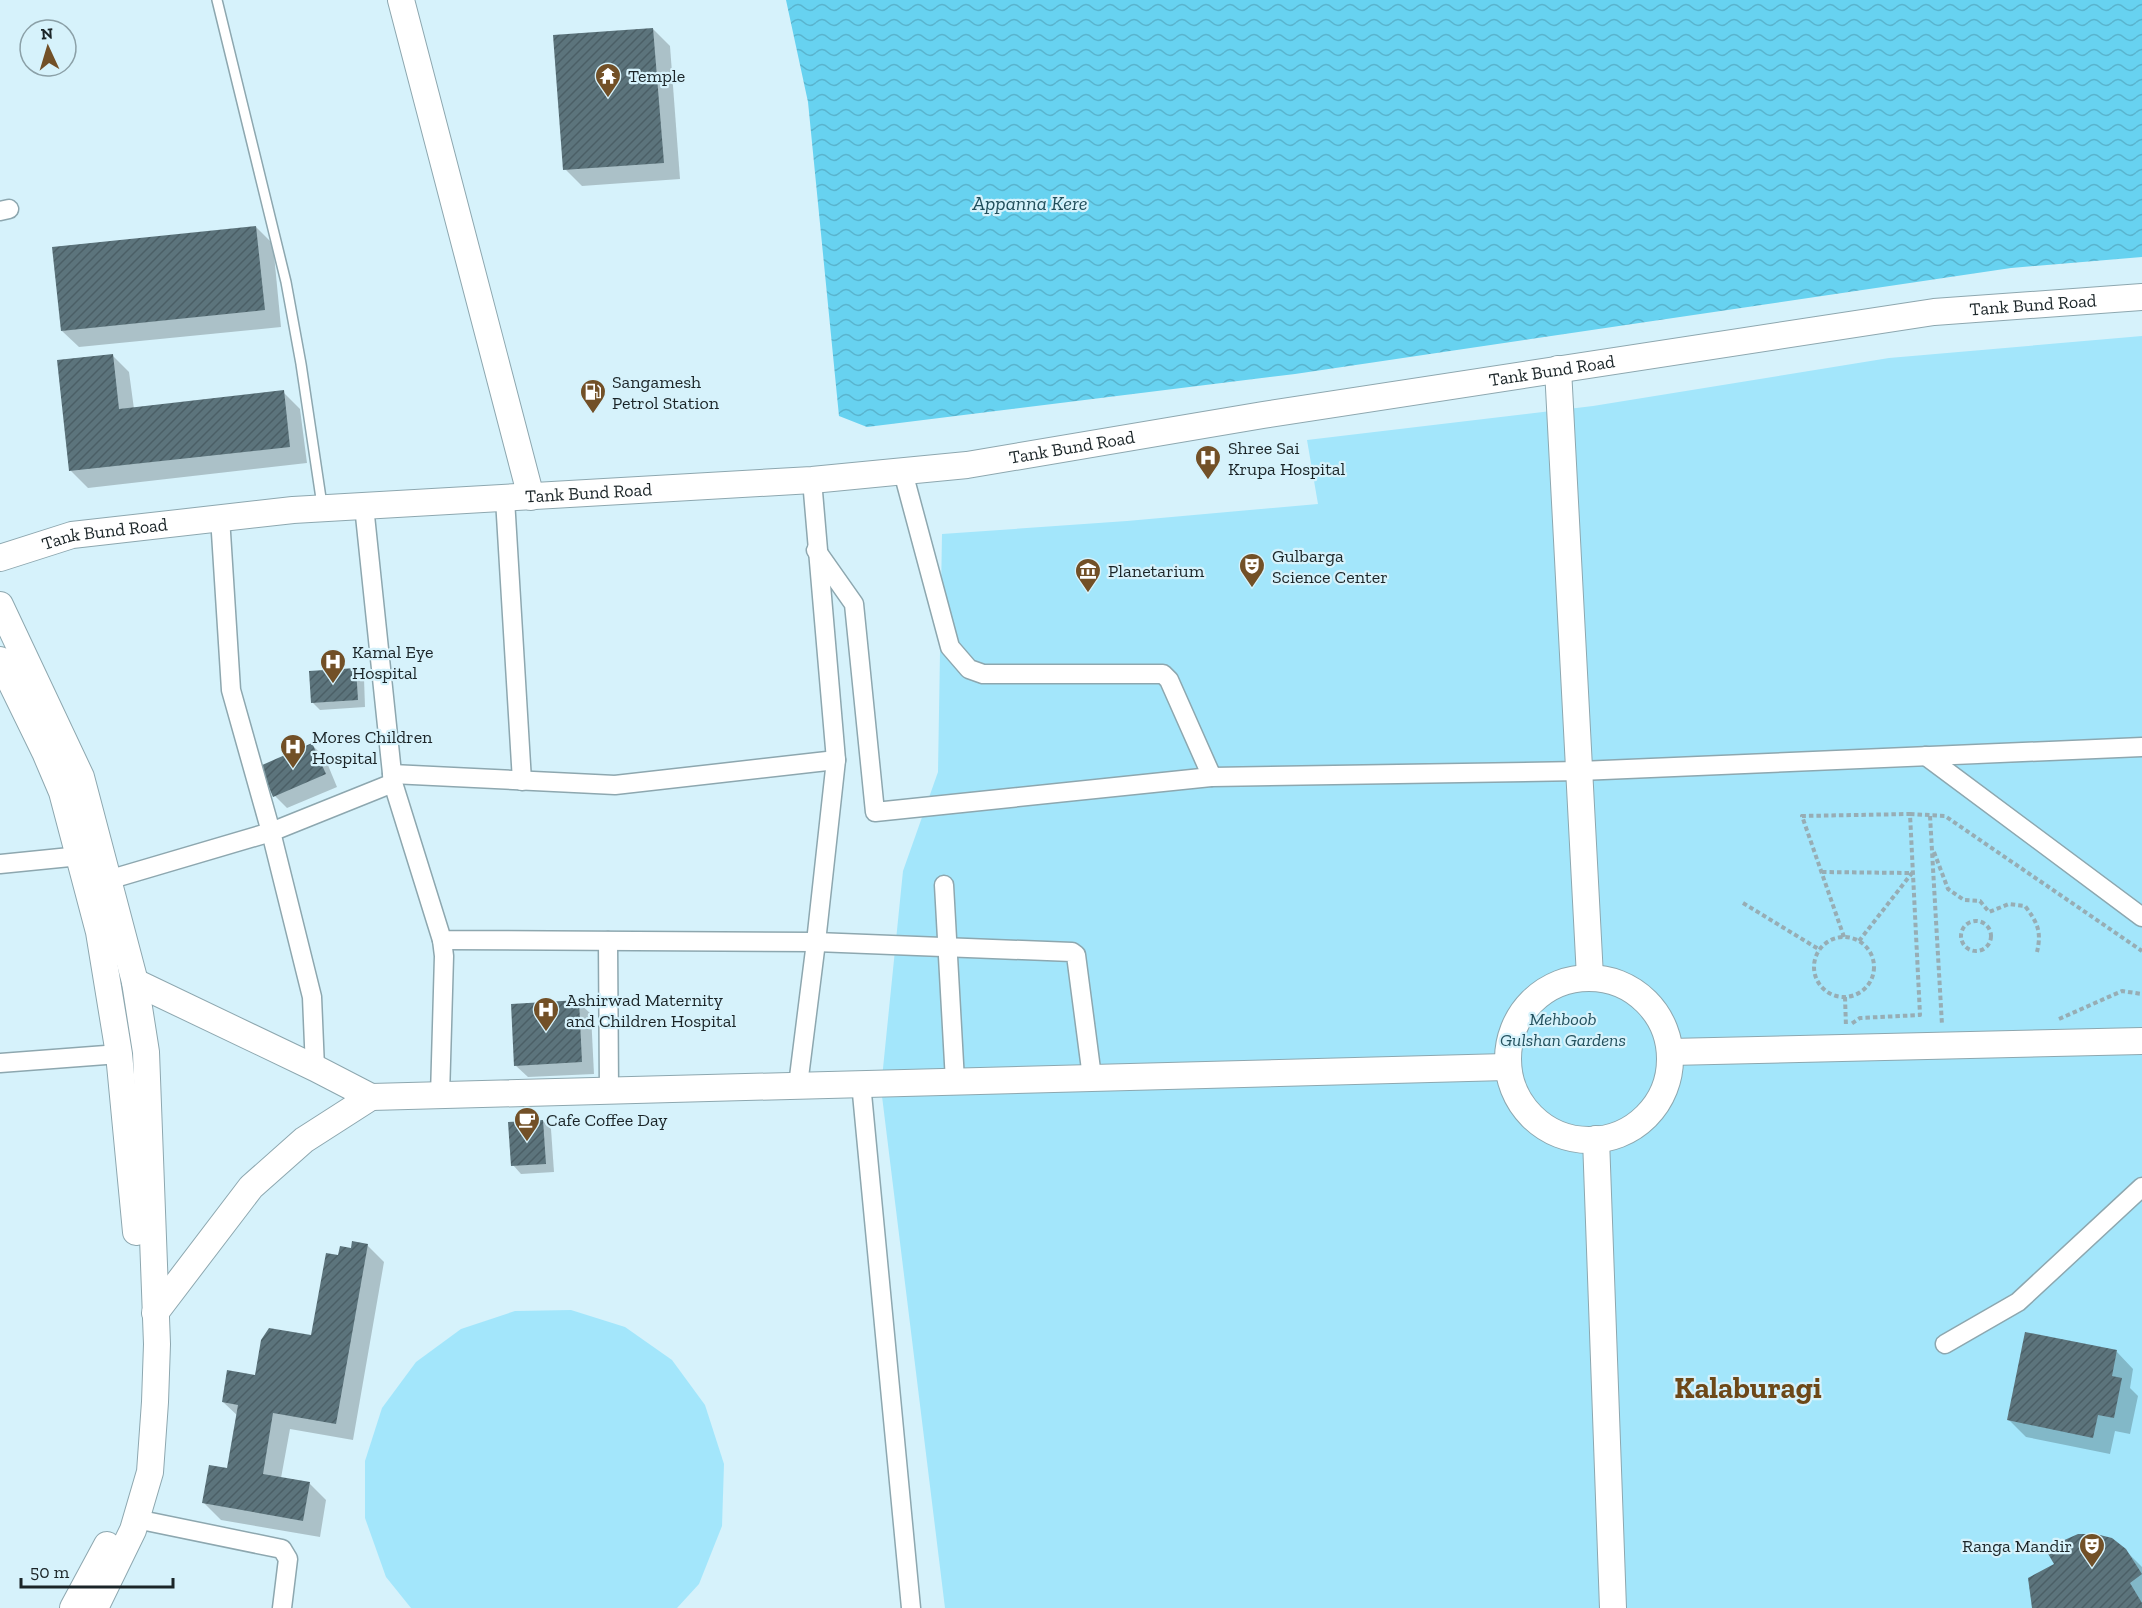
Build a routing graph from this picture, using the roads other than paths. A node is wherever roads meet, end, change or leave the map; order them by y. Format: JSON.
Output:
{"nodes":[{"id":1,"x":217,"y":0,"type":"edge"},
{"id":2,"x":401,"y":0,"type":"edge"},
{"id":3,"x":2142,"y":297,"type":"edge"},
{"id":4,"x":1558,"y":369,"type":"junction"},
{"id":5,"x":903,"y":472,"type":"junction"},
{"id":6,"x":812,"y":480,"type":"junction"},
{"id":7,"x":531,"y":497,"type":"junction"},
{"id":8,"x":505,"y":499,"type":"junction"},
{"id":9,"x":364,"y":506,"type":"junction"},
{"id":10,"x":322,"y":508,"type":"junction"},
{"id":11,"x":220,"y":517,"type":"junction"},
{"id":12,"x":816,"y":550,"type":"junction"},
{"id":13,"x":0,"y":558,"type":"edge"},
{"id":14,"x":0,"y":605,"type":"edge"},
{"id":15,"x":0,"y":660,"type":"edge"},
{"id":16,"x":2142,"y":747,"type":"edge"},
{"id":17,"x":1926,"y":756,"type":"junction"},
{"id":18,"x":836,"y":760,"type":"junction"},
{"id":19,"x":1580,"y":771,"type":"junction"},
{"id":20,"x":1211,"y":777,"type":"junction"},
{"id":21,"x":392,"y":778,"type":"junction"},
{"id":22,"x":522,"y":781,"type":"junction"},
{"id":23,"x":271,"y":832,"type":"junction"},
{"id":24,"x":80,"y":856,"type":"junction"},
{"id":25,"x":0,"y":864,"type":"edge"},
{"id":26,"x":108,"y":880,"type":"junction"},
{"id":27,"x":944,"y":885,"type":"dead end"},
{"id":28,"x":2142,"y":917,"type":"edge"},
{"id":29,"x":442,"y":940,"type":"junction"},
{"id":30,"x":608,"y":941,"type":"junction"},
{"id":31,"x":816,"y":942,"type":"junction"},
{"id":32,"x":949,"y":947,"type":"junction"},
{"id":33,"x":1590,"y":977,"type":"junction"},
{"id":34,"x":135,"y":982,"type":"junction"},
{"id":35,"x":2142,"y":1041,"type":"edge"},
{"id":36,"x":1670,"y":1052,"type":"junction"},
{"id":37,"x":119,"y":1054,"type":"junction"},
{"id":38,"x":0,"y":1063,"type":"edge"},
{"id":39,"x":1506,"y":1066,"type":"junction"},
{"id":40,"x":315,"y":1068,"type":"junction"},
{"id":41,"x":1092,"y":1077,"type":"junction"},
{"id":42,"x":955,"y":1080,"type":"junction"},
{"id":43,"x":861,"y":1083,"type":"junction"},
{"id":44,"x":798,"y":1085,"type":"junction"},
{"id":45,"x":609,"y":1091,"type":"junction"},
{"id":46,"x":440,"y":1096,"type":"junction"},
{"id":47,"x":371,"y":1097,"type":"junction"},
{"id":48,"x":1596,"y":1139,"type":"junction"},
{"id":49,"x":2142,"y":1187,"type":"edge"},
{"id":50,"x":155,"y":1313,"type":"junction"},
{"id":51,"x":1945,"y":1344,"type":"dead end"},
{"id":52,"x":136,"y":1519,"type":"junction"},
{"id":53,"x":73,"y":1608,"type":"edge"},
{"id":54,"x":94,"y":1608,"type":"edge"},
{"id":55,"x":282,"y":1608,"type":"edge"},
{"id":56,"x":911,"y":1608,"type":"edge"},
{"id":57,"x":1613,"y":1608,"type":"edge"}],
"edges":[{"from":1,"to":10,"type":"lane"},
{"from":2,"to":7,"type":"street"},
{"from":3,"to":4,"type":"street","name":"Tank Bund Road"},
{"from":4,"to":5,"type":"street","name":"Tank Bund Road"},
{"from":4,"to":19,"type":"street"},
{"from":5,"to":6,"type":"street","name":"Tank Bund Road"},
{"from":5,"to":20,"type":"street"},
{"from":6,"to":7,"type":"street","name":"Tank Bund Road"},
{"from":6,"to":12,"type":"street"},
{"from":7,"to":8,"type":"street","name":"Tank Bund Road"},
{"from":8,"to":9,"type":"street","name":"Tank Bund Road"},
{"from":8,"to":22,"type":"street"},
{"from":9,"to":10,"type":"street","name":"Tank Bund Road"},
{"from":9,"to":21,"type":"street"},
{"from":10,"to":11,"type":"street","name":"Tank Bund Road"},
{"from":11,"to":13,"type":"street","name":"Tank Bund Road"},
{"from":11,"to":23,"type":"street"},
{"from":12,"to":18,"type":"street"},
{"from":12,"to":20,"type":"street"},
{"from":14,"to":26,"type":"street"},
{"from":15,"to":24,"type":"street"},
{"from":16,"to":17,"type":"street"},
{"from":17,"to":19,"type":"street"},
{"from":17,"to":28,"type":"street"},
{"from":18,"to":22,"type":"street"},
{"from":18,"to":31,"type":"street"},
{"from":19,"to":20,"type":"street"},
{"from":19,"to":33,"type":"street"},
{"from":21,"to":22,"type":"street"},
{"from":21,"to":23,"type":"street"},
{"from":21,"to":29,"type":"street"},
{"from":23,"to":26,"type":"street"},
{"from":23,"to":40,"type":"street"},
{"from":24,"to":25,"type":"street"},
{"from":24,"to":37,"type":"street"},
{"from":26,"to":34,"type":"street"},
{"from":27,"to":32,"type":"street"},
{"from":29,"to":30,"type":"street"},
{"from":29,"to":46,"type":"street"},
{"from":30,"to":31,"type":"street"},
{"from":30,"to":45,"type":"street"},
{"from":31,"to":32,"type":"street"},
{"from":31,"to":44,"type":"street"},
{"from":32,"to":41,"type":"street"},
{"from":32,"to":42,"type":"street"},
{"from":33,"to":36,"type":"street"},
{"from":33,"to":39,"type":"street"},
{"from":34,"to":40,"type":"street"},
{"from":34,"to":50,"type":"street"},
{"from":35,"to":36,"type":"street"},
{"from":36,"to":48,"type":"street"},
{"from":37,"to":38,"type":"street"},
{"from":37,"to":53,"type":"street"},
{"from":39,"to":41,"type":"street"},
{"from":39,"to":48,"type":"street"},
{"from":40,"to":47,"type":"street"},
{"from":41,"to":42,"type":"street"},
{"from":42,"to":43,"type":"street"},
{"from":43,"to":44,"type":"street"},
{"from":43,"to":56,"type":"street"},
{"from":44,"to":45,"type":"street"},
{"from":45,"to":46,"type":"street"},
{"from":46,"to":47,"type":"street"},
{"from":47,"to":50,"type":"street"},
{"from":48,"to":57,"type":"street"},
{"from":49,"to":51,"type":"street"},
{"from":50,"to":52,"type":"street"},
{"from":52,"to":54,"type":"street"},
{"from":52,"to":55,"type":"street"}]}
